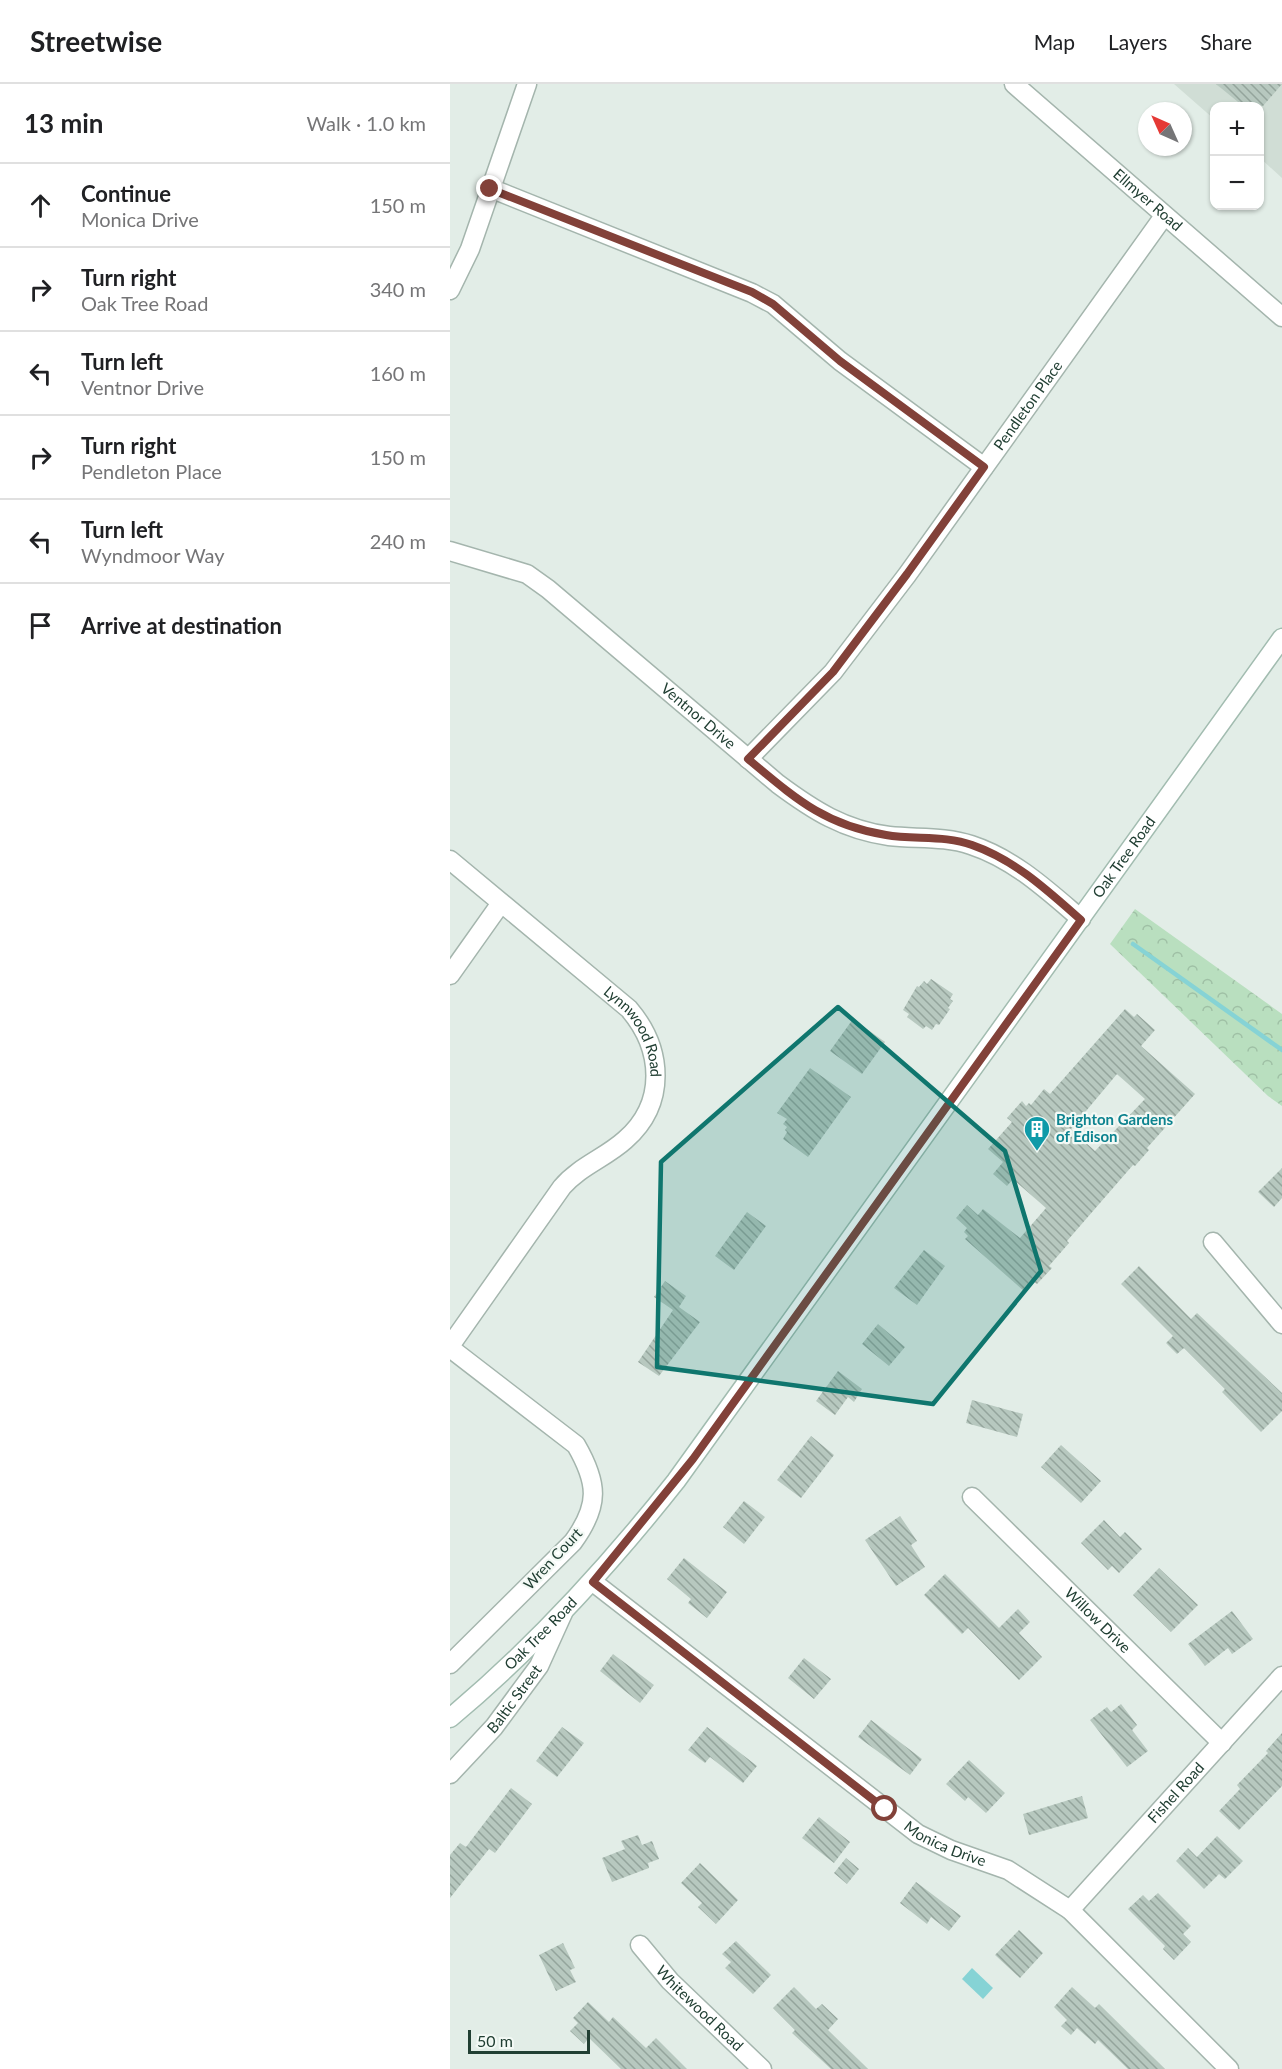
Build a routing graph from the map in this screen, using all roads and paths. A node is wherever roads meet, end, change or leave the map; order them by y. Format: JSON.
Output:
{"nodes":[{"id":1,"x":527,"y":84,"type":"edge"},
{"id":2,"x":1014,"y":84,"type":"edge"},
{"id":3,"x":490,"y":189,"type":"junction"},
{"id":4,"x":1164,"y":216,"type":"junction"},
{"id":5,"x":450,"y":290,"type":"edge"},
{"id":6,"x":1282,"y":317,"type":"edge"},
{"id":7,"x":984,"y":467,"type":"junction"},
{"id":8,"x":450,"y":551,"type":"edge"},
{"id":9,"x":1282,"y":638,"type":"edge"},
{"id":10,"x":748,"y":759,"type":"junction"},
{"id":11,"x":450,"y":860,"type":"edge"},
{"id":12,"x":501,"y":903,"type":"junction"},
{"id":13,"x":1081,"y":920,"type":"junction"},
{"id":14,"x":450,"y":975,"type":"edge"},
{"id":15,"x":1213,"y":1242,"type":"dead end"},
{"id":16,"x":1282,"y":1324,"type":"edge"},
{"id":17,"x":450,"y":1347,"type":"edge"},
{"id":18,"x":972,"y":1497,"type":"dead end"},
{"id":19,"x":593,"y":1582,"type":"junction"},
{"id":20,"x":563,"y":1613,"type":"junction"},
{"id":21,"x":450,"y":1664,"type":"edge"},
{"id":22,"x":1282,"y":1676,"type":"edge"},
{"id":23,"x":450,"y":1718,"type":"edge"},
{"id":24,"x":1222,"y":1743,"type":"junction"},
{"id":25,"x":450,"y":1774,"type":"edge"},
{"id":26,"x":1070,"y":1910,"type":"junction"},
{"id":27,"x":640,"y":1945,"type":"dead end"},
{"id":28,"x":762,"y":2069,"type":"edge"},
{"id":29,"x":1229,"y":2069,"type":"edge"}],
"edges":[{"from":1,"to":3,"type":"street"},
{"from":2,"to":4,"type":"street","name":"Ellmyer Road"},
{"from":3,"to":5,"type":"street"},
{"from":3,"to":7,"type":"street"},
{"from":4,"to":6,"type":"street","name":"Ellmyer Road"},
{"from":4,"to":7,"type":"street","name":"Pendleton Place"},
{"from":7,"to":10,"type":"street","name":"Pendleton Place"},
{"from":8,"to":10,"type":"street","name":"Ventnor Drive"},
{"from":9,"to":13,"type":"street","name":"Oak Tree Road"},
{"from":10,"to":13,"type":"street","name":"Ventnor Drive"},
{"from":11,"to":12,"type":"street","name":"Lynnwood Road"},
{"from":12,"to":14,"type":"street"},
{"from":12,"to":17,"type":"street","name":"Lynnwood Road"},
{"from":13,"to":19,"type":"street","name":"Oak Tree Road"},
{"from":15,"to":16,"type":"street"},
{"from":17,"to":21,"type":"street","name":"Wren Court"},
{"from":18,"to":24,"type":"street","name":"Willow Drive"},
{"from":19,"to":20,"type":"street","name":"Oak Tree Road"},
{"from":19,"to":26,"type":"street","name":"Monica Drive"},
{"from":20,"to":23,"type":"street","name":"Oak Tree Road"},
{"from":20,"to":25,"type":"street","name":"Baltic Street"},
{"from":22,"to":24,"type":"street","name":"Fishel Road"},
{"from":24,"to":26,"type":"street","name":"Fishel Road"},
{"from":26,"to":29,"type":"street","name":"Monica Drive"},
{"from":27,"to":28,"type":"street","name":"Whitewood Road"}]}
